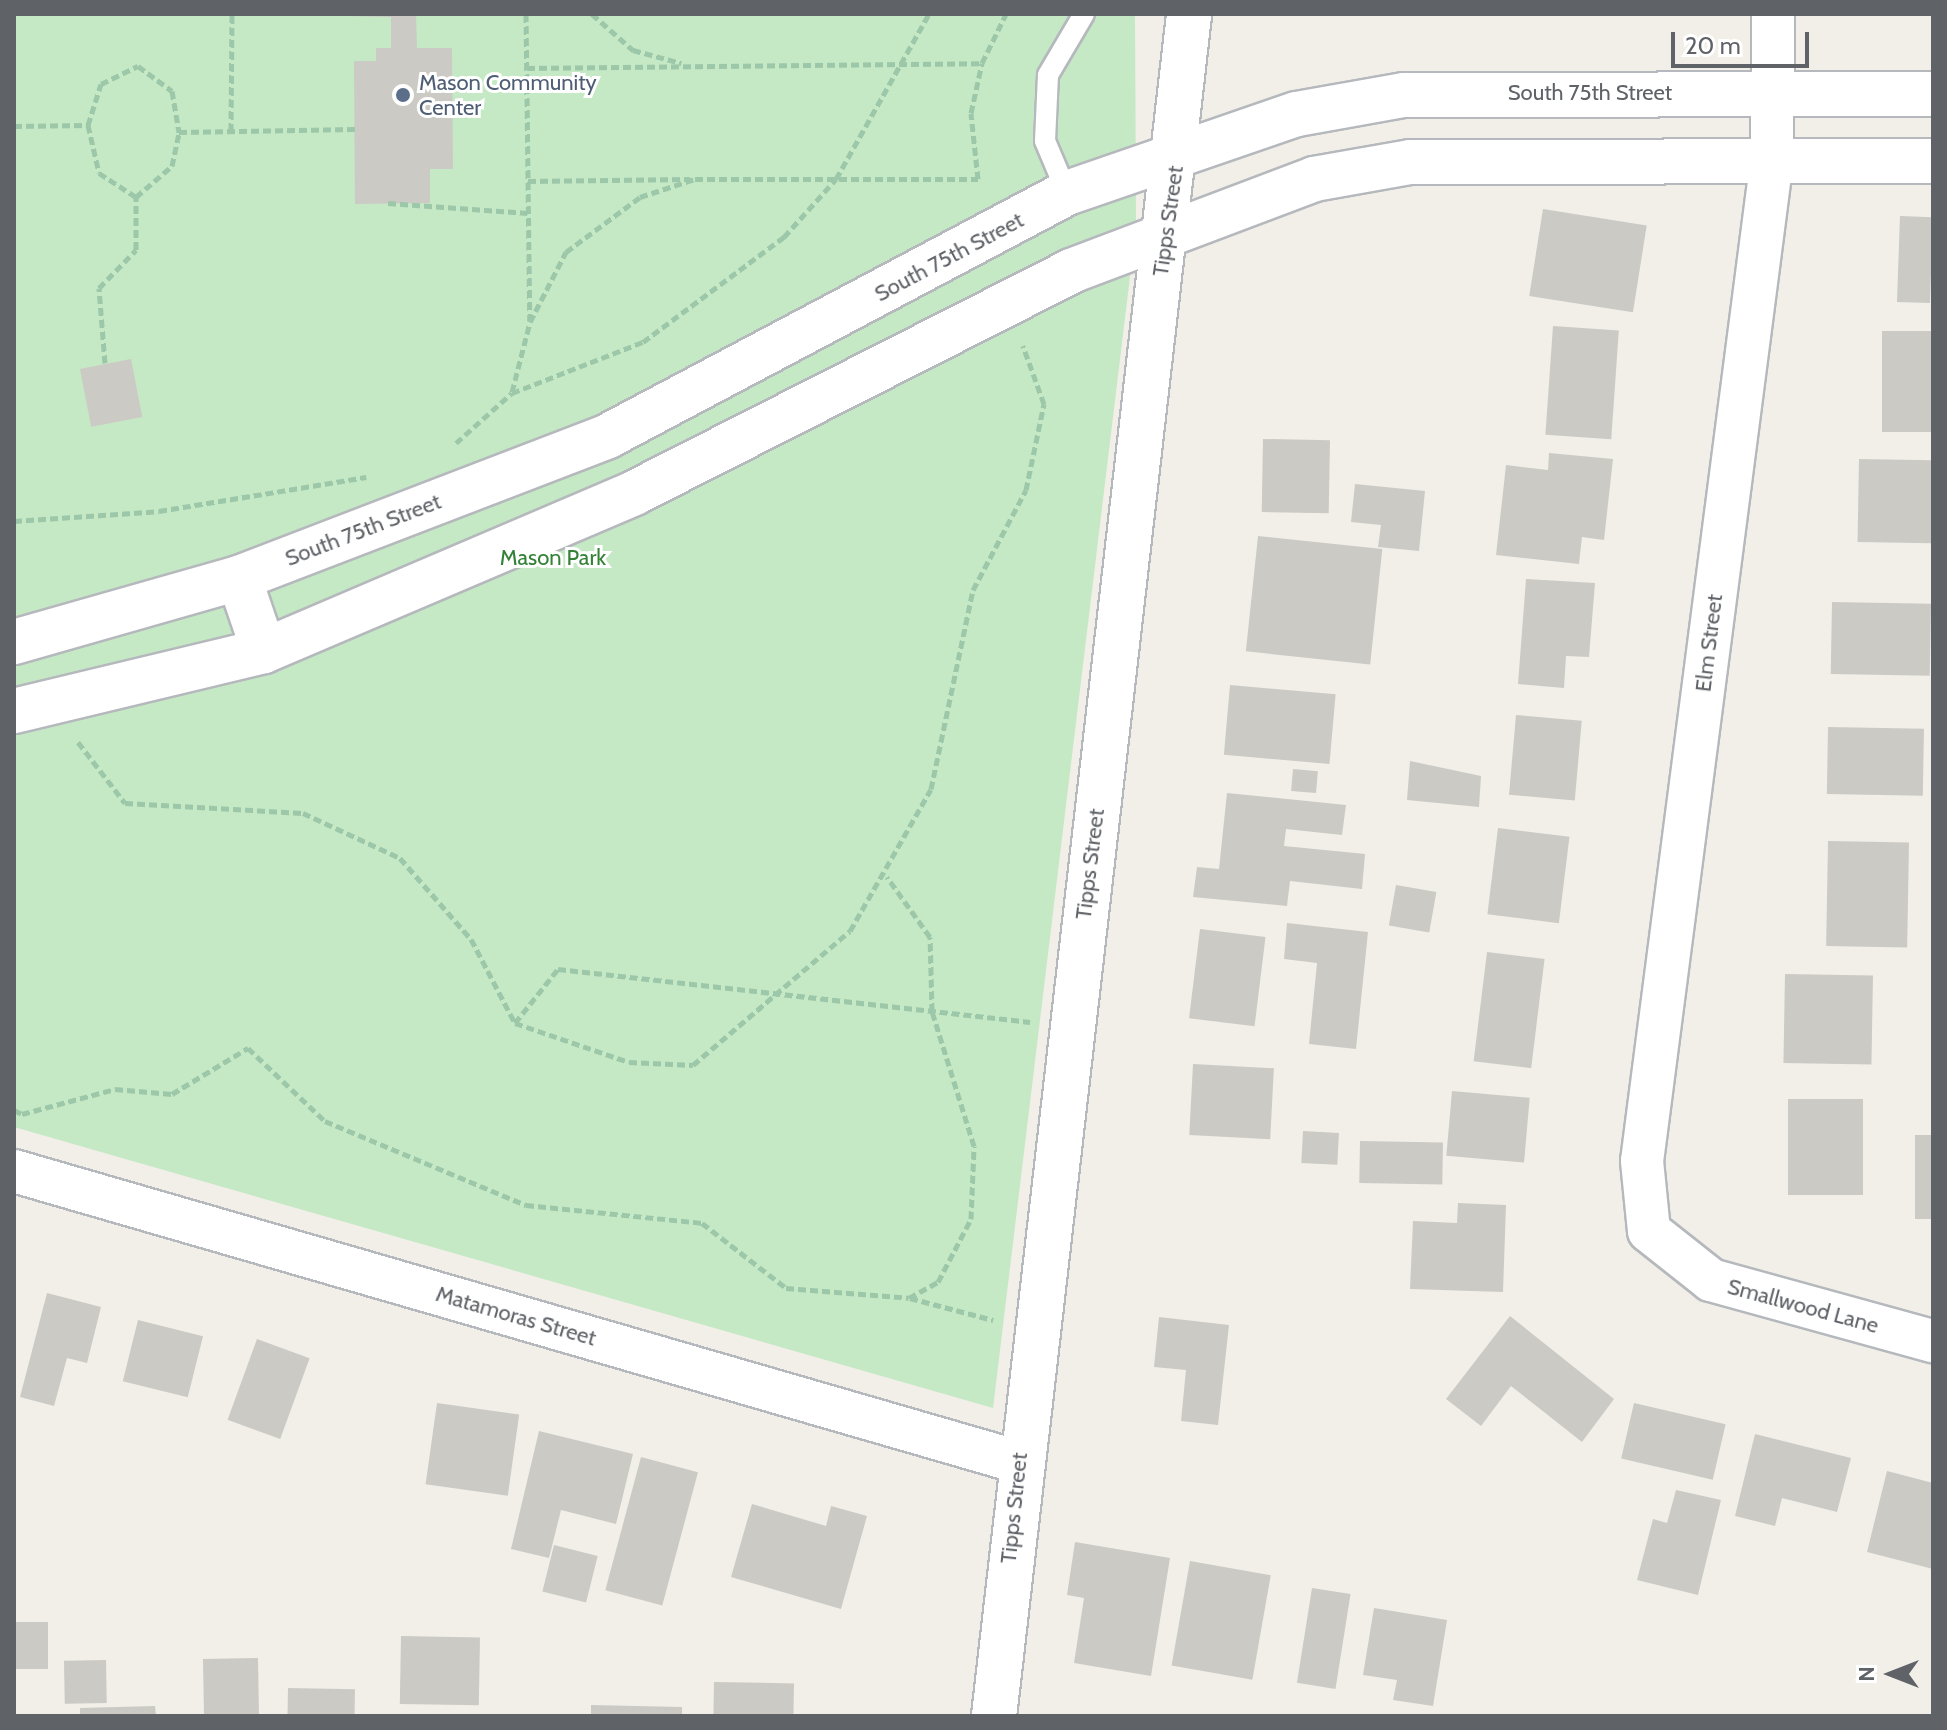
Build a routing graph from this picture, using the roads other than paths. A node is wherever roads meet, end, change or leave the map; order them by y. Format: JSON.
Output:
{"nodes":[{"id":1,"x":1084,"y":14,"type":"edge"},
{"id":2,"x":1189,"y":14,"type":"edge"},
{"id":3,"x":1773,"y":14,"type":"edge"},
{"id":4,"x":1772,"y":92,"type":"junction"},
{"id":5,"x":1933,"y":94,"type":"edge"},
{"id":6,"x":1177,"y":155,"type":"junction"},
{"id":7,"x":1772,"y":159,"type":"junction"},
{"id":8,"x":1933,"y":161,"type":"edge"},
{"id":9,"x":1067,"y":193,"type":"junction"},
{"id":10,"x":1164,"y":237,"type":"junction"},
{"id":11,"x":239,"y":578,"type":"junction"},
{"id":12,"x":14,"y":642,"type":"edge"},
{"id":13,"x":264,"y":651,"type":"junction"},
{"id":14,"x":14,"y":711,"type":"edge"},
{"id":15,"x":14,"y":1171,"type":"edge"},
{"id":16,"x":1681,"y":1256,"type":"joint"},
{"id":17,"x":1933,"y":1341,"type":"edge"},
{"id":18,"x":1019,"y":1462,"type":"junction"},
{"id":19,"x":994,"y":1716,"type":"edge"}],
"edges":[{"from":1,"to":9,"type":"lane"},
{"from":2,"to":6,"type":"main road","name":"Tipps Street"},
{"from":3,"to":4,"type":"street","name":"Elm Street"},
{"from":4,"to":5,"type":"main road","name":"South 75th Street"},
{"from":4,"to":6,"type":"main road","name":"South 75th Street"},
{"from":4,"to":7,"type":"street","name":"Elm Street"},
{"from":6,"to":9,"type":"main road","name":"South 75th Street"},
{"from":6,"to":10,"type":"main road","name":"Tipps Street"},
{"from":7,"to":8,"type":"main road"},
{"from":7,"to":10,"type":"main road"},
{"from":7,"to":16,"type":"street","name":"Elm Street"},
{"from":9,"to":11,"type":"main road","name":"South 75th Street"},
{"from":10,"to":13,"type":"main road"},
{"from":10,"to":18,"type":"main road","name":"Tipps Street"},
{"from":11,"to":12,"type":"main road","name":"South 75th Street"},
{"from":11,"to":13,"type":"main road"},
{"from":13,"to":14,"type":"main road"},
{"from":15,"to":18,"type":"street","name":"Matamoras Street"},
{"from":16,"to":17,"type":"street","name":"Smallwood Lane"},
{"from":18,"to":19,"type":"main road","name":"Tipps Street"}]}
